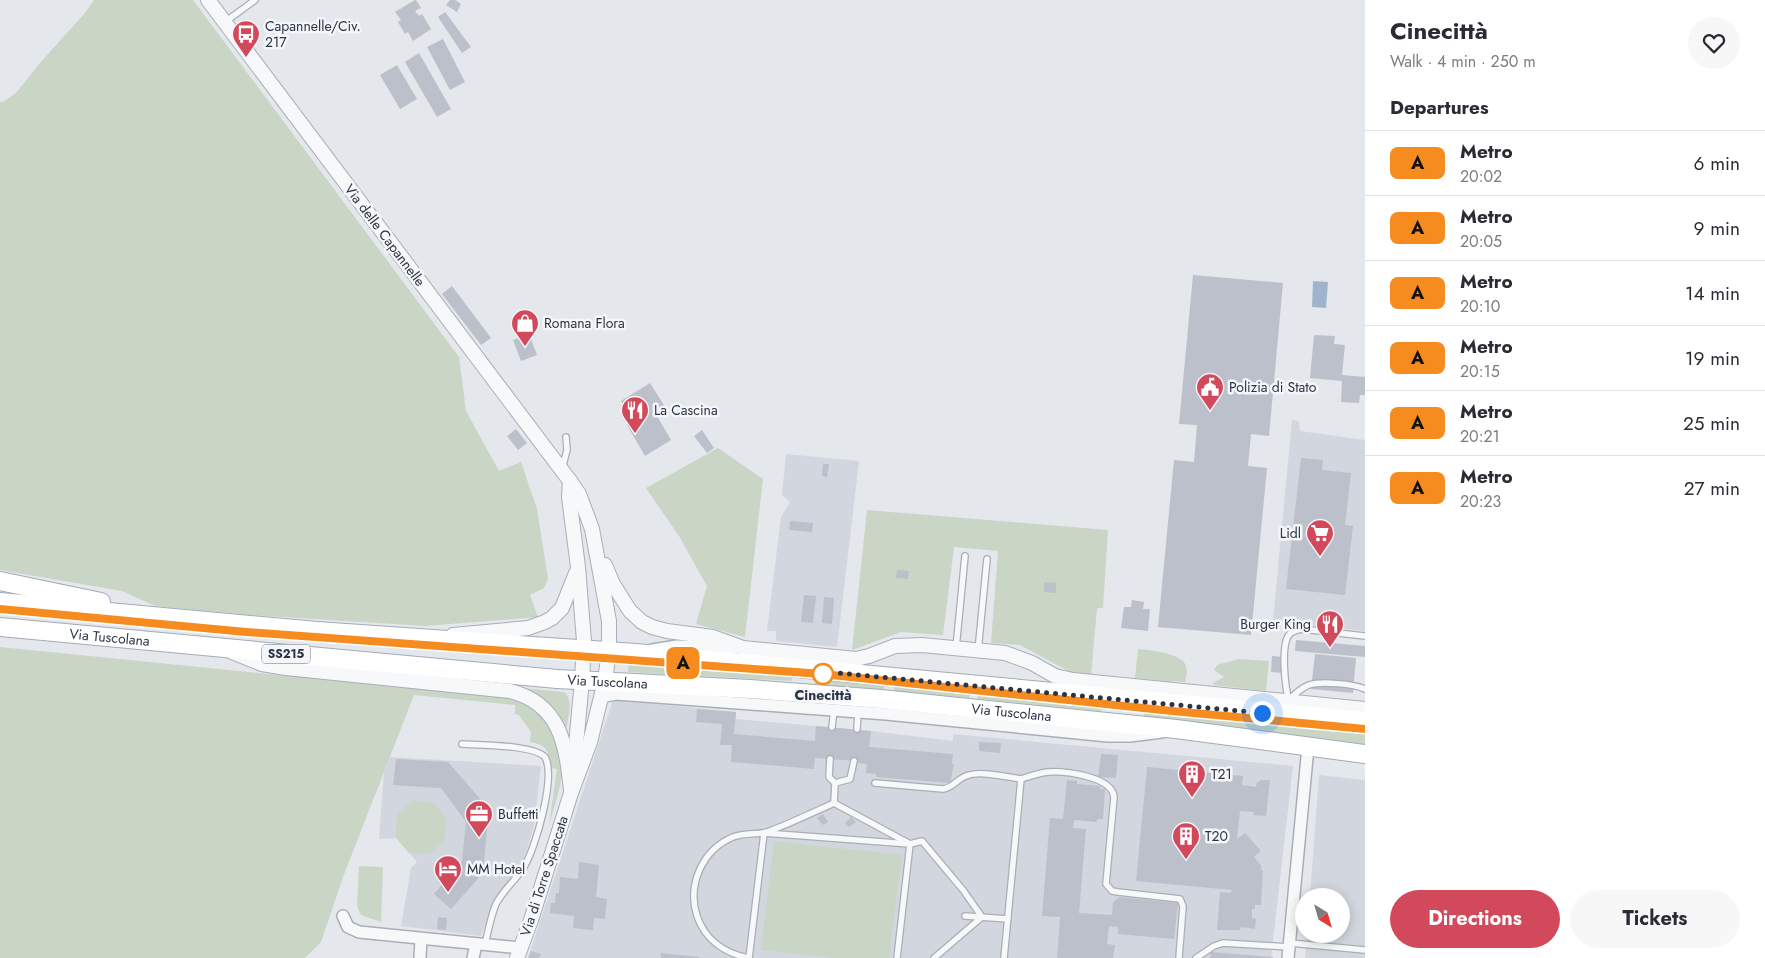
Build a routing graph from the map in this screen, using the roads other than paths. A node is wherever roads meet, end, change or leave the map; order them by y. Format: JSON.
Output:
{"nodes":[{"id":1,"x":208,"y":0,"type":"edge"},
{"id":2,"x":255,"y":0,"type":"edge"},
{"id":3,"x":225,"y":22,"type":"junction"},
{"id":4,"x":566,"y":437,"type":"dead end"},
{"id":5,"x":566,"y":476,"type":"junction"},
{"id":6,"x":592,"y":529,"type":"junction"},
{"id":7,"x":965,"y":556,"type":"dead end"},
{"id":8,"x":986,"y":559,"type":"dead end"},
{"id":9,"x":578,"y":567,"type":"junction"},
{"id":10,"x":0,"y":581,"type":"edge"},
{"id":11,"x":0,"y":602,"type":"edge"},
{"id":12,"x":165,"y":618,"type":"junction"},
{"id":13,"x":0,"y":627,"type":"edge"},
{"id":14,"x":1365,"y":636,"type":"edge"},
{"id":15,"x":422,"y":638,"type":"junction"},
{"id":16,"x":218,"y":646,"type":"junction"},
{"id":17,"x":742,"y":648,"type":"junction"},
{"id":18,"x":956,"y":648,"type":"junction"},
{"id":19,"x":584,"y":649,"type":"junction"},
{"id":20,"x":609,"y":651,"type":"junction"},
{"id":21,"x":978,"y":651,"type":"junction"},
{"id":22,"x":636,"y":653,"type":"junction"},
{"id":23,"x":582,"y":680,"type":"junction"},
{"id":24,"x":603,"y":689,"type":"junction"},
{"id":25,"x":1365,"y":689,"type":"edge"},
{"id":26,"x":1289,"y":701,"type":"junction"},
{"id":27,"x":1365,"y":709,"type":"edge"},
{"id":28,"x":834,"y":710,"type":"junction"},
{"id":29,"x":858,"y":712,"type":"junction"},
{"id":30,"x":1365,"y":721,"type":"edge"},
{"id":31,"x":832,"y":727,"type":"dead end"},
{"id":32,"x":857,"y":729,"type":"dead end"},
{"id":33,"x":1176,"y":729,"type":"junction"},
{"id":34,"x":462,"y":744,"type":"dead end"},
{"id":35,"x":1308,"y":748,"type":"junction"},
{"id":36,"x":1365,"y":754,"type":"edge"},
{"id":37,"x":830,"y":759,"type":"dead end"},
{"id":38,"x":854,"y":761,"type":"dead end"},
{"id":39,"x":1021,"y":779,"type":"junction"},
{"id":40,"x":835,"y":783,"type":"junction"},
{"id":41,"x":875,"y":783,"type":"dead end"},
{"id":42,"x":571,"y":793,"type":"junction"},
{"id":43,"x":834,"y":803,"type":"junction"},
{"id":44,"x":764,"y":833,"type":"junction"},
{"id":45,"x":910,"y":844,"type":"junction"},
{"id":46,"x":343,"y":916,"type":"dead end"},
{"id":47,"x":965,"y":916,"type":"dead end"},
{"id":48,"x":982,"y":917,"type":"junction"},
{"id":49,"x":1008,"y":920,"type":"junction"},
{"id":50,"x":421,"y":939,"type":"junction"},
{"id":51,"x":481,"y":944,"type":"junction"},
{"id":52,"x":1289,"y":949,"type":"edge"},
{"id":53,"x":1365,"y":950,"type":"edge"},
{"id":54,"x":518,"y":953,"type":"edge"},
{"id":55,"x":420,"y":958,"type":"edge"},
{"id":56,"x":473,"y":958,"type":"edge"},
{"id":57,"x":748,"y":958,"type":"edge"},
{"id":58,"x":897,"y":958,"type":"edge"},
{"id":59,"x":934,"y":958,"type":"edge"},
{"id":60,"x":1004,"y":958,"type":"edge"},
{"id":61,"x":1179,"y":958,"type":"edge"},
{"id":62,"x":1196,"y":958,"type":"edge"}],
"edges":[{"from":1,"to":3,"type":"street","name":"Via delle Capannelle"},
{"from":2,"to":3,"type":"lane"},
{"from":3,"to":5,"type":"street","name":"Via delle Capannelle"},
{"from":4,"to":5,"type":"lane"},
{"from":5,"to":6,"type":"street","name":"Via delle Capannelle"},
{"from":5,"to":9,"type":"street"},
{"from":6,"to":17,"type":"street"},
{"from":6,"to":20,"type":"street","name":"Via delle Capannelle"},
{"from":7,"to":18,"type":"lane"},
{"from":8,"to":21,"type":"lane"},
{"from":9,"to":15,"type":"street"},
{"from":9,"to":19,"type":"street"},
{"from":10,"to":12,"type":"main road"},
{"from":11,"to":12,"type":"main road","name":"Via Tuscolana","number":"SS215"},
{"from":12,"to":15,"type":"main road","name":"Via Tuscolana","number":"SS215"},
{"from":13,"to":16,"type":"main road","name":"Via Tuscolana","number":"SS215"},
{"from":14,"to":26,"type":"lane"},
{"from":15,"to":19,"type":"main road","name":"Via Tuscolana","number":"SS215"},
{"from":16,"to":23,"type":"main road","name":"Via Tuscolana","number":"SS215"},
{"from":16,"to":42,"type":"street","name":"Via Tuscolana"},
{"from":17,"to":18,"type":"street","name":"Via Tuscolana"},
{"from":17,"to":22,"type":"street","name":"Via Tuscolana"},
{"from":18,"to":21,"type":"street","name":"Via Tuscolana"},
{"from":19,"to":20,"type":"main road","name":"Via Tuscolana","number":"SS215"},
{"from":19,"to":23,"type":"street"},
{"from":20,"to":22,"type":"main road","name":"Via Tuscolana","number":"SS215"},
{"from":20,"to":24,"type":"street","name":"Via delle Capannelle"},
{"from":21,"to":26,"type":"street","name":"Via Tuscolana"},
{"from":22,"to":30,"type":"main road","name":"Via Tuscolana","number":"SS215"},
{"from":23,"to":24,"type":"main road","name":"Via Tuscolana","number":"SS215"},
{"from":23,"to":42,"type":"street","name":"Via di Torre Spaccata"},
{"from":24,"to":28,"type":"street","name":"Via Tuscolana"},
{"from":24,"to":33,"type":"main road","name":"Via Tuscolana","number":"SS215"},
{"from":24,"to":42,"type":"street","name":"Via di Torre Spaccata"},
{"from":25,"to":26,"type":"lane"},
{"from":26,"to":27,"type":"street","name":"Via Tuscolana"},
{"from":28,"to":29,"type":"street","name":"Via Tuscolana"},
{"from":28,"to":31,"type":"lane"},
{"from":29,"to":32,"type":"lane"},
{"from":29,"to":33,"type":"street","name":"Via Tuscolana"},
{"from":33,"to":35,"type":"main road","name":"Via Tuscolana","number":"SS215"},
{"from":34,"to":51,"type":"lane"},
{"from":35,"to":36,"type":"main road","name":"Via Tuscolana","number":"SS215"},
{"from":35,"to":52,"type":"street"},
{"from":37,"to":40,"type":"lane"},
{"from":38,"to":40,"type":"lane"},
{"from":39,"to":41,"type":"lane"},
{"from":39,"to":49,"type":"lane"},
{"from":39,"to":61,"type":"lane"},
{"from":40,"to":43,"type":"lane"},
{"from":42,"to":54,"type":"street","name":"Via di Torre Spaccata"},
{"from":43,"to":44,"type":"lane"},
{"from":43,"to":45,"type":"lane"},
{"from":44,"to":45,"type":"lane"},
{"from":44,"to":57,"type":"lane"},
{"from":44,"to":57,"type":"lane"},
{"from":45,"to":48,"type":"lane"},
{"from":45,"to":58,"type":"lane"},
{"from":46,"to":50,"type":"street"},
{"from":47,"to":48,"type":"lane"},
{"from":48,"to":49,"type":"lane"},
{"from":48,"to":59,"type":"lane"},
{"from":49,"to":60,"type":"lane"},
{"from":50,"to":51,"type":"street"},
{"from":50,"to":55,"type":"street"},
{"from":51,"to":54,"type":"street"},
{"from":51,"to":56,"type":"street"},
{"from":52,"to":53,"type":"lane"},
{"from":52,"to":62,"type":"lane"}]}
